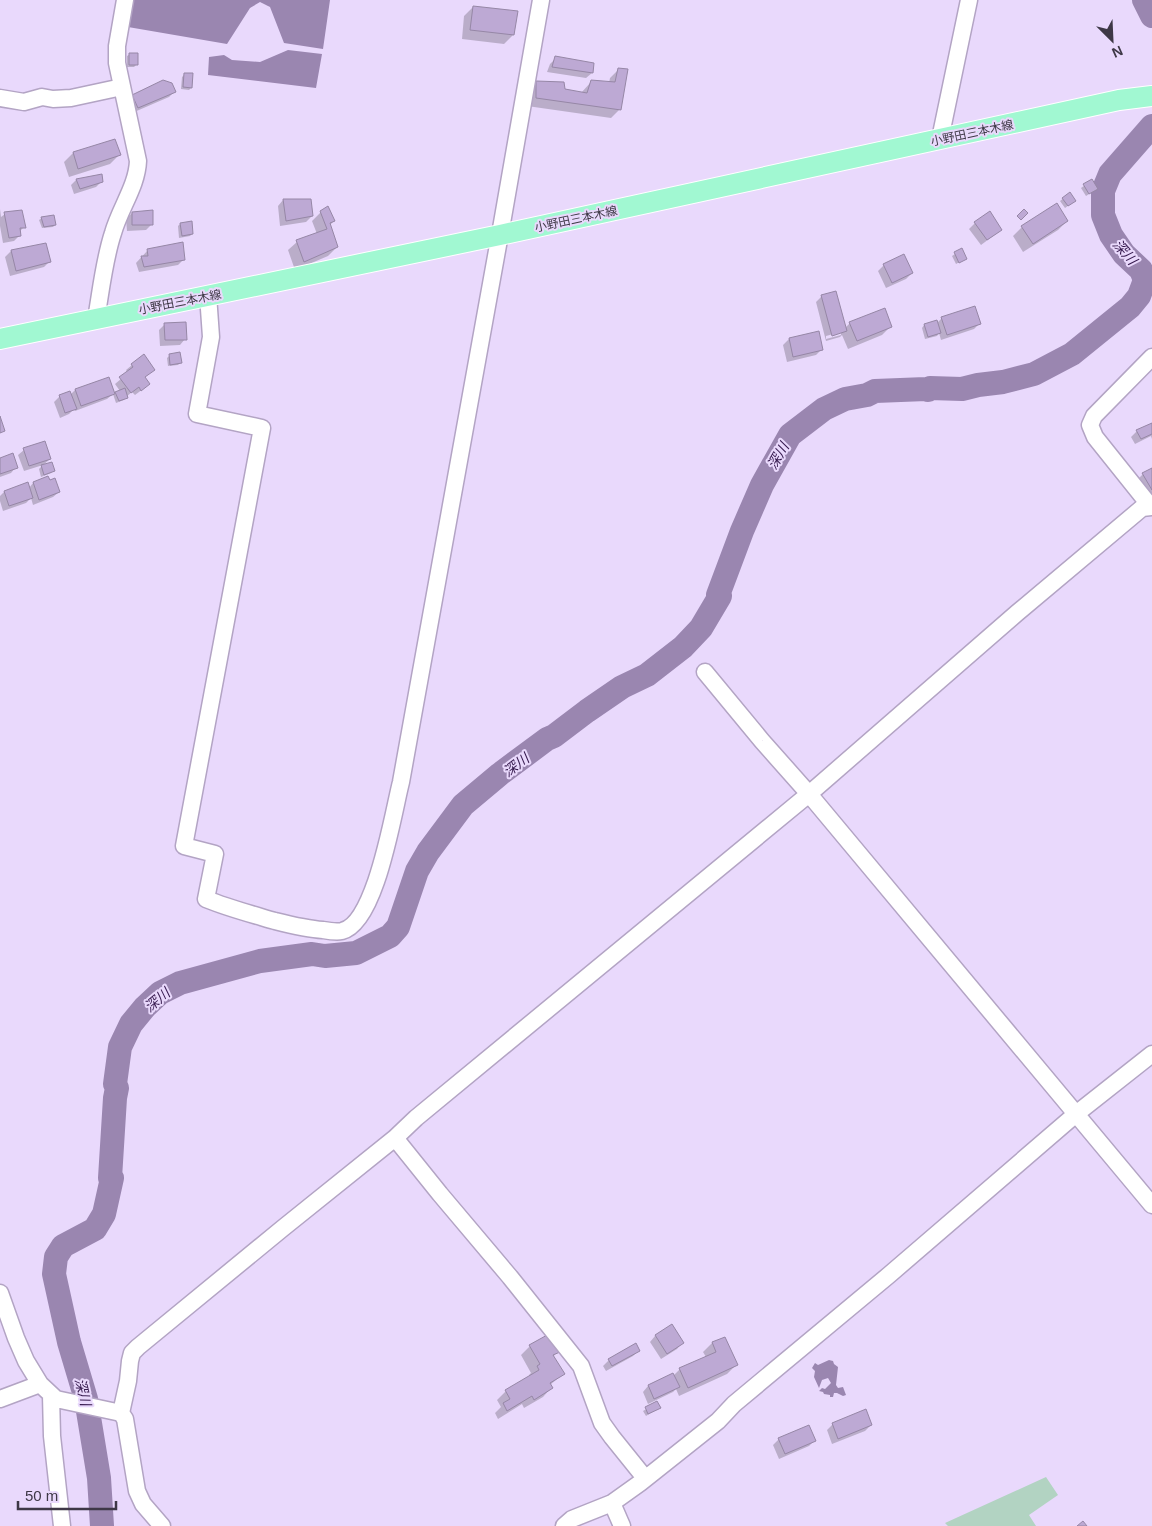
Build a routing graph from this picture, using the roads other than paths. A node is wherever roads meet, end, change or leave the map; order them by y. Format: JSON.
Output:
{"nodes":[{"id":1,"x":541,"y":0,"type":"edge"},
{"id":2,"x":969,"y":0,"type":"edge"},
{"id":3,"x":121,"y":1,"type":"edge"},
{"id":4,"x":122,"y":87,"type":"junction"},
{"id":5,"x":1152,"y":96,"type":"edge"},
{"id":6,"x":0,"y":98,"type":"edge"},
{"id":7,"x":940,"y":139,"type":"junction"},
{"id":8,"x":500,"y":236,"type":"junction"},
{"id":9,"x":208,"y":295,"type":"junction"},
{"id":10,"x":96,"y":319,"type":"junction"},
{"id":11,"x":0,"y":338,"type":"edge"},
{"id":12,"x":1152,"y":357,"type":"edge"},
{"id":13,"x":1152,"y":507,"type":"edge"},
{"id":14,"x":705,"y":672,"type":"dead end"},
{"id":15,"x":809,"y":794,"type":"junction"},
{"id":16,"x":1152,"y":1054,"type":"edge"},
{"id":17,"x":1076,"y":1114,"type":"junction"},
{"id":18,"x":395,"y":1138,"type":"junction"},
{"id":19,"x":1152,"y":1205,"type":"edge"},
{"id":20,"x":0,"y":1293,"type":"edge"},
{"id":21,"x":49,"y":1393,"type":"junction"},
{"id":22,"x":0,"y":1399,"type":"edge"},
{"id":23,"x":121,"y":1413,"type":"junction"},
{"id":24,"x":645,"y":1478,"type":"junction"},
{"id":25,"x":612,"y":1503,"type":"junction"},
{"id":26,"x":62,"y":1526,"type":"edge"},
{"id":27,"x":162,"y":1526,"type":"edge"},
{"id":28,"x":564,"y":1526,"type":"edge"},
{"id":29,"x":622,"y":1526,"type":"edge"}],
"edges":[{"from":1,"to":8,"type":"street"},
{"from":2,"to":7,"type":"street"},
{"from":3,"to":4,"type":"street"},
{"from":4,"to":6,"type":"street"},
{"from":4,"to":10,"type":"street"},
{"from":5,"to":7,"type":"main road","name":"小野田三本木線"},
{"from":7,"to":8,"type":"main road","name":"小野田三本木線"},
{"from":8,"to":9,"type":"main road","name":"小野田三本木線"},
{"from":8,"to":9,"type":"street"},
{"from":9,"to":10,"type":"main road","name":"小野田三本木線"},
{"from":10,"to":11,"type":"main road","name":"小野田三本木線"},
{"from":12,"to":13,"type":"street"},
{"from":13,"to":15,"type":"street"},
{"from":14,"to":15,"type":"street"},
{"from":15,"to":17,"type":"street"},
{"from":15,"to":18,"type":"street"},
{"from":16,"to":17,"type":"street"},
{"from":17,"to":19,"type":"street"},
{"from":17,"to":24,"type":"street"},
{"from":18,"to":23,"type":"street"},
{"from":18,"to":24,"type":"street"},
{"from":20,"to":21,"type":"street"},
{"from":21,"to":22,"type":"street"},
{"from":21,"to":23,"type":"street"},
{"from":21,"to":26,"type":"street"},
{"from":23,"to":27,"type":"street"},
{"from":24,"to":25,"type":"street"},
{"from":25,"to":28,"type":"street"},
{"from":25,"to":29,"type":"street"}]}
